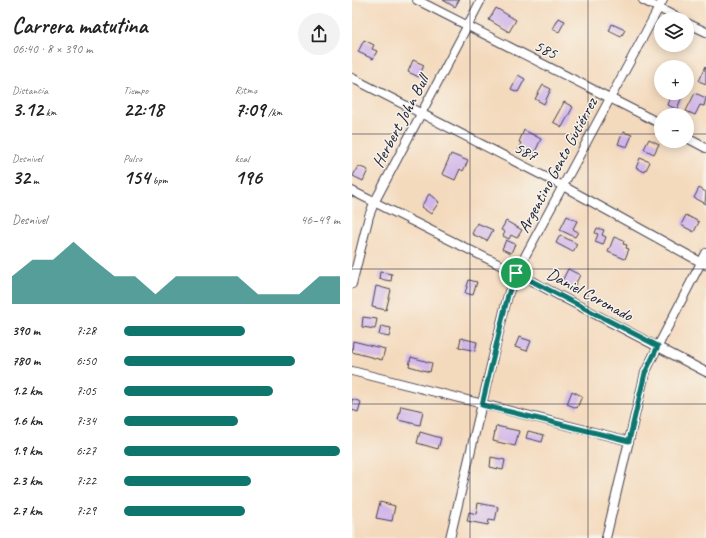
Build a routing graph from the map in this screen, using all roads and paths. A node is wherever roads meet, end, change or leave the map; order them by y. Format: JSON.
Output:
{"nodes":[{"id":1,"x":417,"y":0,"type":"edge"},
{"id":2,"x":481,"y":0,"type":"edge"},
{"id":3,"x":644,"y":0,"type":"edge"},
{"id":4,"x":663,"y":0,"type":"edge"},
{"id":5,"x":659,"y":8,"type":"junction"},
{"id":6,"x":667,"y":12,"type":"edge"},
{"id":7,"x":466,"y":26,"type":"junction"},
{"id":8,"x":694,"y":26,"type":"edge"},
{"id":9,"x":706,"y":32,"type":"edge"},
{"id":10,"x":352,"y":78,"type":"edge"},
{"id":11,"x":611,"y":98,"type":"junction"},
{"id":12,"x":421,"y":113,"type":"junction"},
{"id":13,"x":654,"y":120,"type":"edge"},
{"id":14,"x":694,"y":142,"type":"edge"},
{"id":15,"x":706,"y":148,"type":"edge"},
{"id":16,"x":563,"y":186,"type":"junction"},
{"id":17,"x":352,"y":191,"type":"edge"},
{"id":18,"x":374,"y":202,"type":"junction"},
{"id":19,"x":706,"y":253,"type":"edge"},
{"id":20,"x":704,"y":264,"type":"edge"},
{"id":21,"x":516,"y":273,"type":"junction"},
{"id":22,"x":352,"y":284,"type":"edge"},
{"id":23,"x":658,"y":346,"type":"junction"},
{"id":24,"x":352,"y":371,"type":"edge"},
{"id":25,"x":706,"y":372,"type":"edge"},
{"id":26,"x":482,"y":405,"type":"junction"},
{"id":27,"x":629,"y":441,"type":"junction"},
{"id":28,"x":450,"y":538,"type":"edge"},
{"id":29,"x":606,"y":538,"type":"edge"}],
"edges":[{"from":1,"to":7,"type":"street","name":"585"},
{"from":2,"to":7,"type":"street","name":"Herbert John Bull"},
{"from":3,"to":5,"type":"street"},
{"from":4,"to":5,"type":"street","name":"Argentino Gento Gutiérrez"},
{"from":5,"to":6,"type":"street"},
{"from":5,"to":11,"type":"street","name":"Argentino Gento Gutiérrez"},
{"from":7,"to":11,"type":"street","name":"585"},
{"from":7,"to":12,"type":"street","name":"Herbert John Bull"},
{"from":8,"to":9,"type":"street"},
{"from":10,"to":12,"type":"street","name":"587"},
{"from":11,"to":13,"type":"street","name":"585"},
{"from":11,"to":16,"type":"street","name":"Argentino Gento Gutiérrez"},
{"from":12,"to":16,"type":"street","name":"587"},
{"from":12,"to":18,"type":"street","name":"Herbert John Bull"},
{"from":14,"to":15,"type":"street"},
{"from":16,"to":20,"type":"street","name":"587"},
{"from":16,"to":21,"type":"street","name":"Argentino Gento Gutiérrez"},
{"from":17,"to":18,"type":"street","name":"Daniel Coronado"},
{"from":18,"to":21,"type":"street","name":"Daniel Coronado"},
{"from":18,"to":22,"type":"street","name":"Herbert John Bull"},
{"from":19,"to":20,"type":"street"},
{"from":20,"to":23,"type":"street"},
{"from":21,"to":23,"type":"street","name":"Daniel Coronado"},
{"from":21,"to":26,"type":"street","name":"Argentino Gento Gutiérrez"},
{"from":23,"to":25,"type":"street","name":"Daniel Coronado"},
{"from":23,"to":27,"type":"street"},
{"from":24,"to":26,"type":"street"},
{"from":26,"to":27,"type":"street"},
{"from":26,"to":28,"type":"street","name":"Argentino Gento Gutiérrez"},
{"from":27,"to":29,"type":"street"}]}
